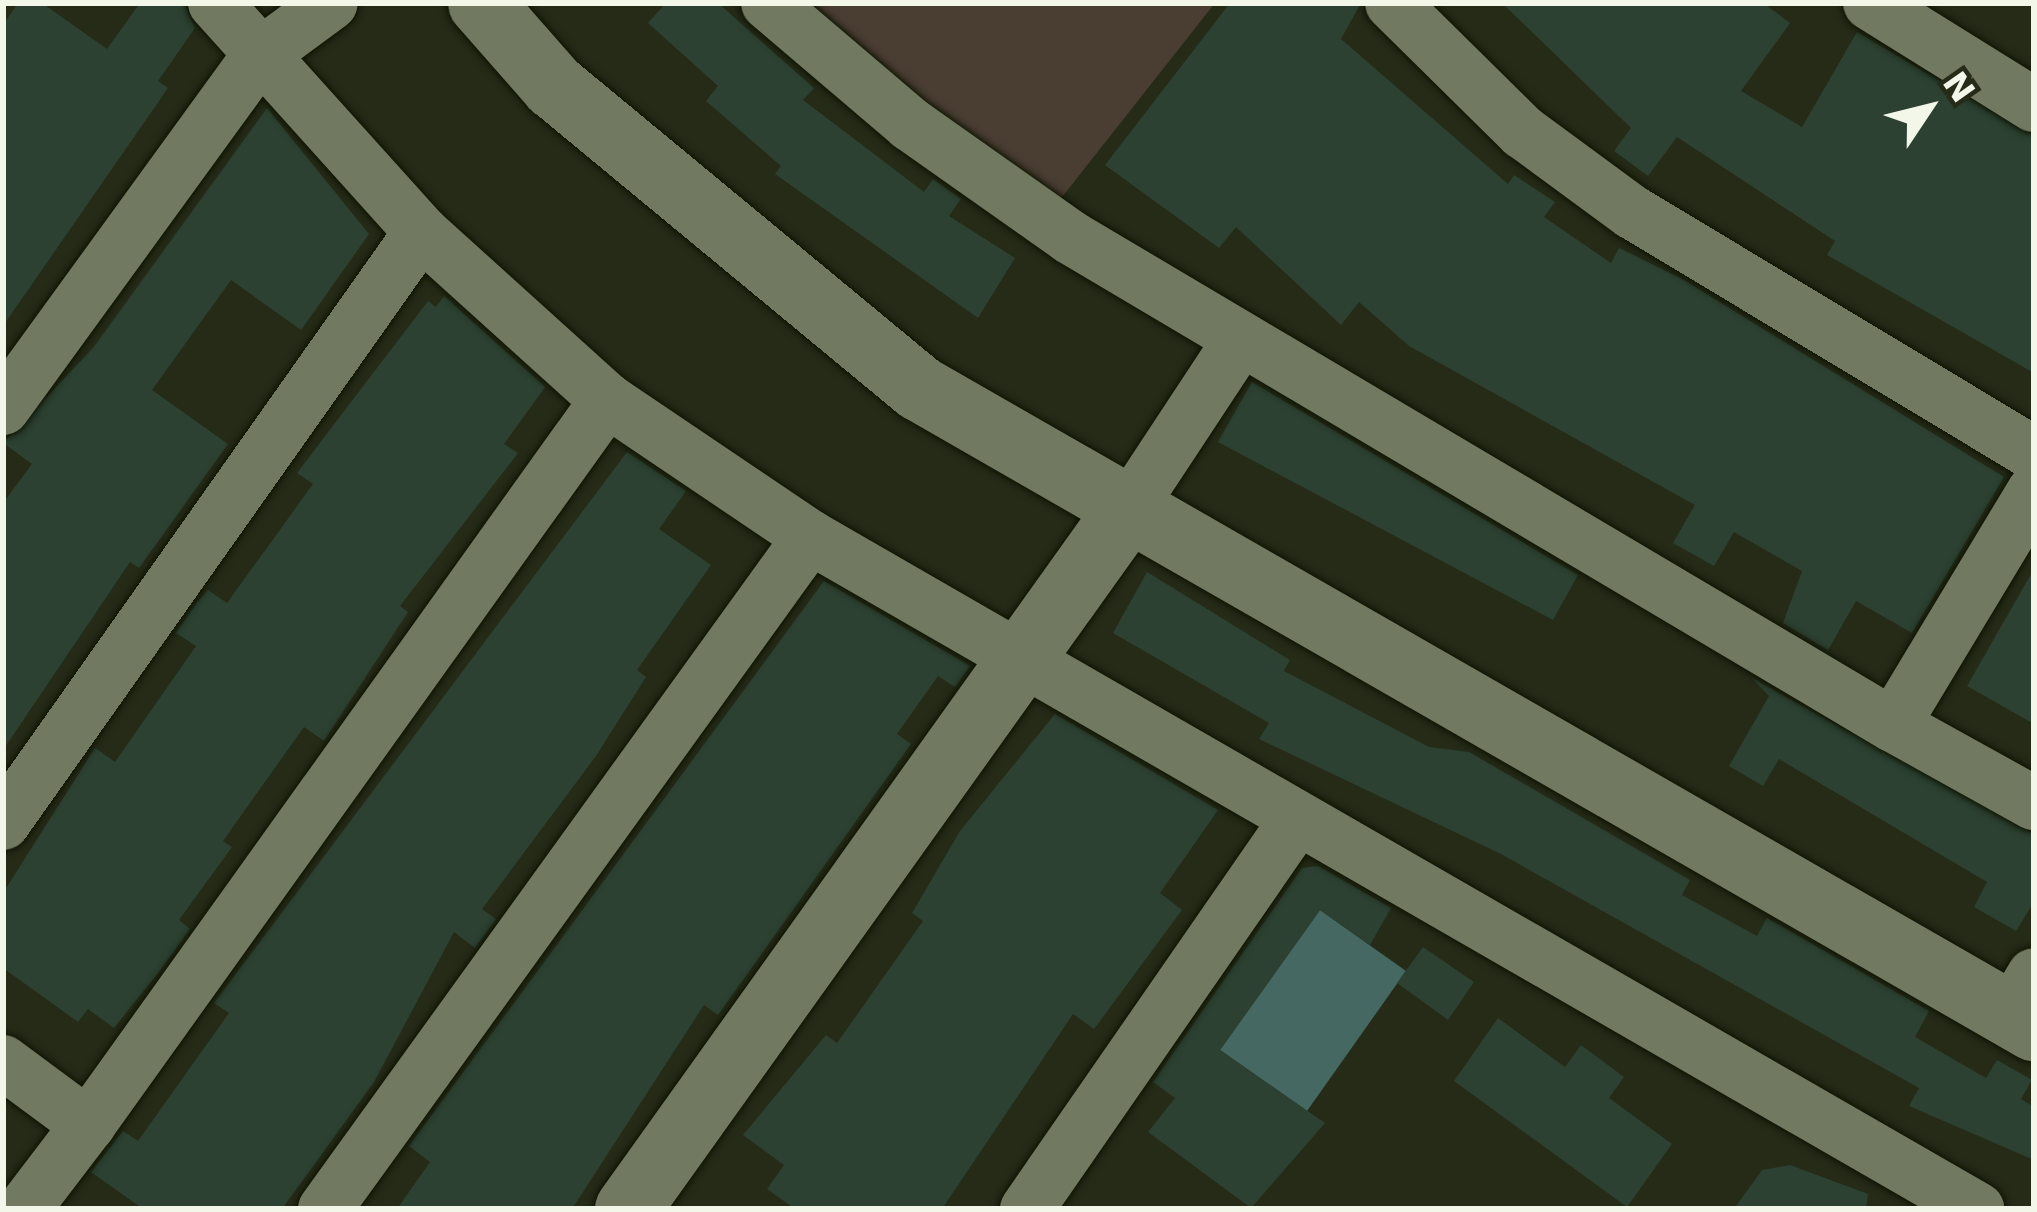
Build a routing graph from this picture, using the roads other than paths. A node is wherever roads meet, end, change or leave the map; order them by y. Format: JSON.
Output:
{"nodes":[{"id":1,"x":215,"y":3,"type":"edge"},
{"id":2,"x":331,"y":3,"type":"edge"},
{"id":3,"x":482,"y":3,"type":"edge"},
{"id":4,"x":768,"y":3,"type":"edge"},
{"id":5,"x":1392,"y":3,"type":"edge"},
{"id":6,"x":1870,"y":3,"type":"edge"},
{"id":7,"x":259,"y":56,"type":"junction"},
{"id":8,"x":2034,"y":105,"type":"edge"},
{"id":9,"x":421,"y":232,"type":"junction"},
{"id":10,"x":1241,"y":339,"type":"junction"},
{"id":11,"x":607,"y":400,"type":"junction"},
{"id":12,"x":3,"y":408,"type":"edge"},
{"id":13,"x":2034,"y":454,"type":"edge"},
{"id":14,"x":2034,"y":491,"type":"edge"},
{"id":15,"x":1132,"y":504,"type":"junction"},
{"id":16,"x":810,"y":537,"type":"junction"},
{"id":17,"x":1024,"y":663,"type":"junction"},
{"id":18,"x":1893,"y":724,"type":"junction"},
{"id":19,"x":2034,"y":803,"type":"edge"},
{"id":20,"x":3,"y":823,"type":"edge"},
{"id":21,"x":1294,"y":823,"type":"junction"},
{"id":22,"x":2026,"y":1006,"type":"edge"},
{"id":23,"x":3,"y":1061,"type":"edge"},
{"id":24,"x":88,"y":1125,"type":"junction"},
{"id":25,"x":24,"y":1209,"type":"edge"},
{"id":26,"x":325,"y":1209,"type":"edge"},
{"id":27,"x":628,"y":1209,"type":"edge"},
{"id":28,"x":1027,"y":1209,"type":"edge"},
{"id":29,"x":1977,"y":1209,"type":"edge"}],
"edges":[{"from":1,"to":7,"type":"street"},
{"from":2,"to":7,"type":"street"},
{"from":3,"to":15,"type":"street"},
{"from":4,"to":10,"type":"street"},
{"from":5,"to":13,"type":"street"},
{"from":6,"to":8,"type":"street"},
{"from":7,"to":9,"type":"street"},
{"from":7,"to":12,"type":"street"},
{"from":9,"to":11,"type":"street"},
{"from":9,"to":20,"type":"street"},
{"from":10,"to":15,"type":"street"},
{"from":10,"to":18,"type":"street"},
{"from":11,"to":16,"type":"street"},
{"from":11,"to":24,"type":"street"},
{"from":14,"to":18,"type":"street"},
{"from":15,"to":17,"type":"street"},
{"from":15,"to":22,"type":"street"},
{"from":16,"to":17,"type":"street"},
{"from":16,"to":26,"type":"street"},
{"from":17,"to":21,"type":"street"},
{"from":17,"to":27,"type":"street"},
{"from":18,"to":19,"type":"street"},
{"from":21,"to":28,"type":"street"},
{"from":21,"to":29,"type":"street"},
{"from":23,"to":24,"type":"street"},
{"from":24,"to":25,"type":"street"}]}
